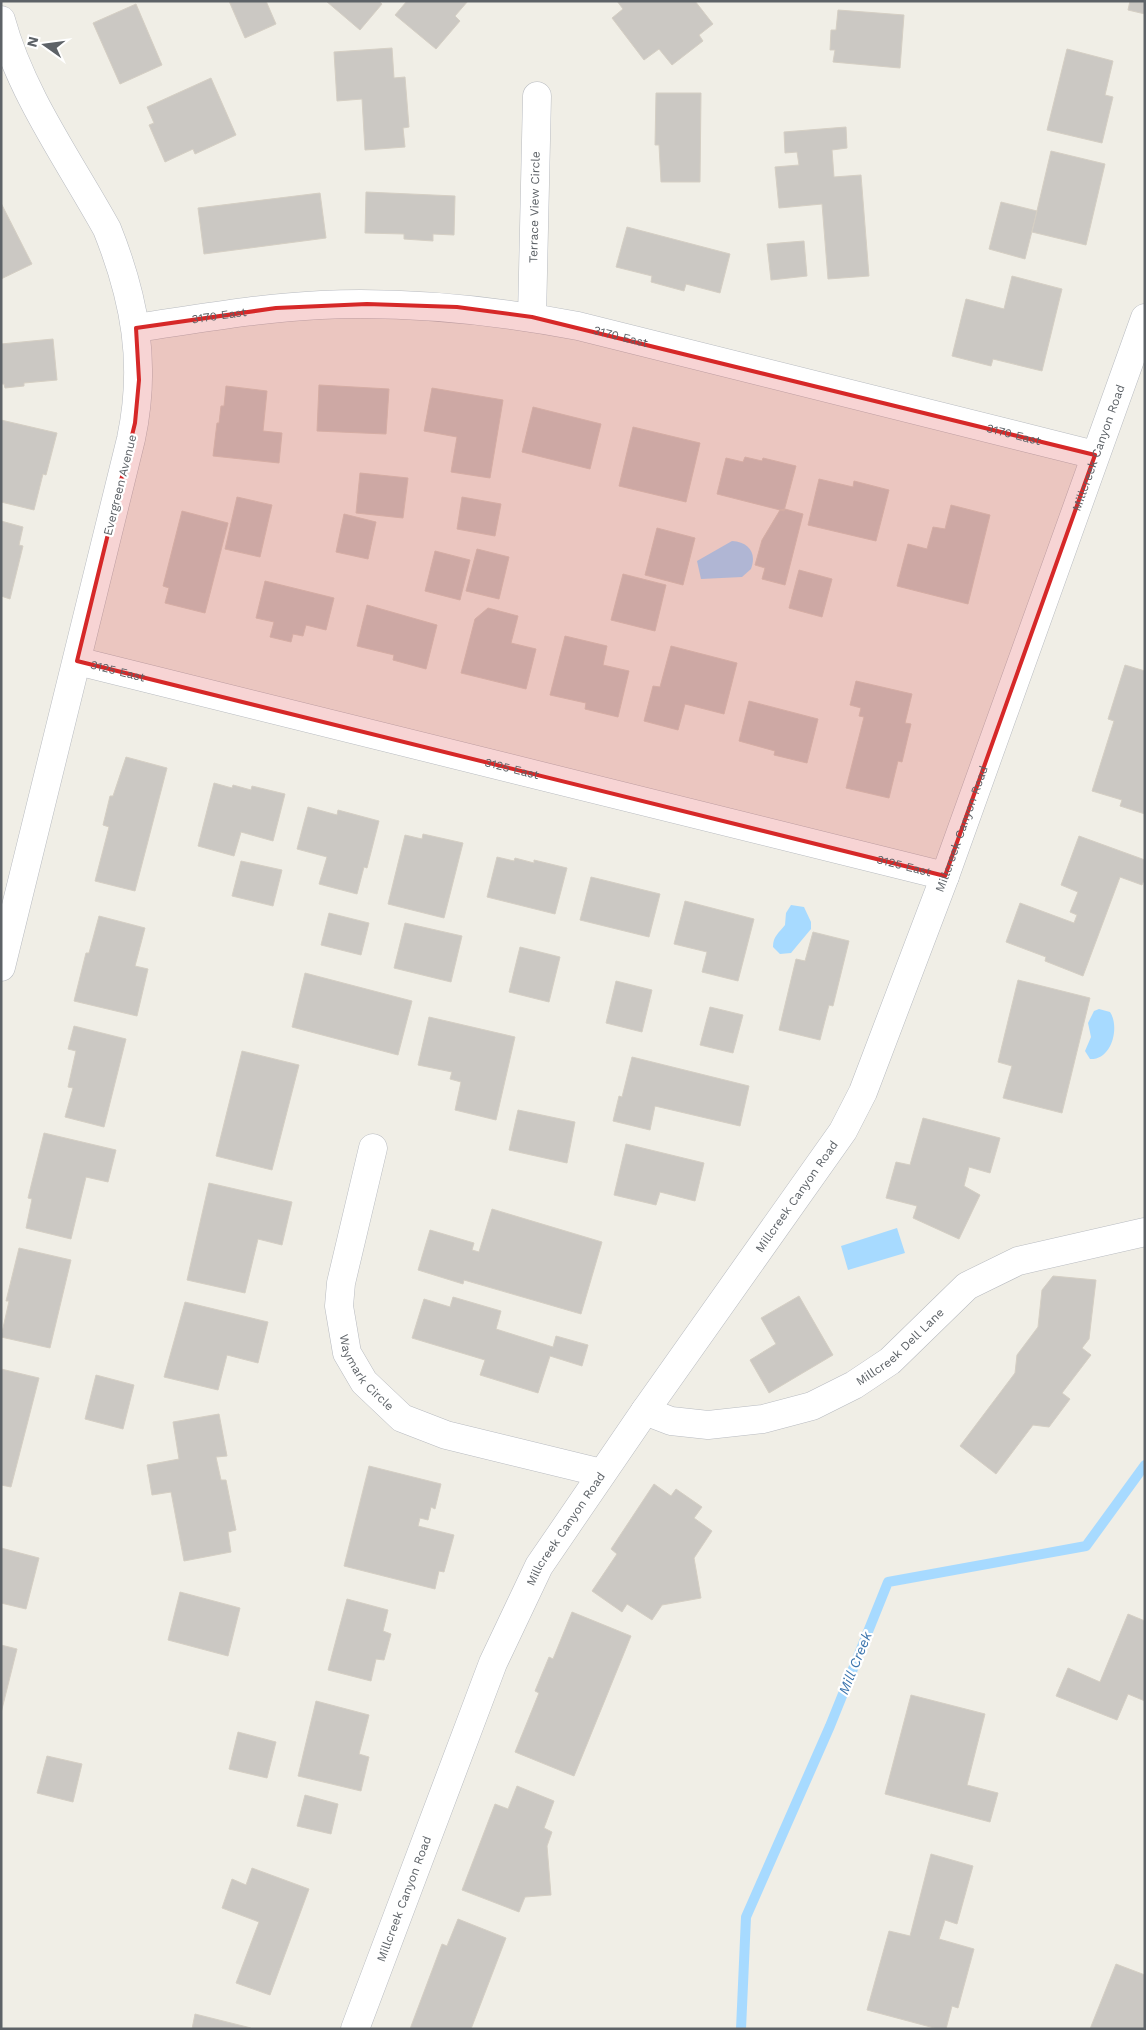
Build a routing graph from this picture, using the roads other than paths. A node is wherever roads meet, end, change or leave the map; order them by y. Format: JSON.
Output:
{"nodes":[{"id":1,"x":1,"y":20,"type":"edge"},
{"id":2,"x":536,"y":96,"type":"dead end"},
{"id":3,"x":532,"y":318,"type":"junction"},
{"id":4,"x":1145,"y":318,"type":"edge"},
{"id":5,"x":136,"y":328,"type":"junction"},
{"id":6,"x":1095,"y":455,"type":"junction"},
{"id":7,"x":77,"y":661,"type":"junction"},
{"id":8,"x":945,"y":876,"type":"junction"},
{"id":9,"x":1,"y":968,"type":"edge"},
{"id":10,"x":372,"y":1148,"type":"dead end"},
{"id":11,"x":1145,"y":1232,"type":"edge"},
{"id":12,"x":645,"y":1411,"type":"junction"},
{"id":13,"x":602,"y":1473,"type":"junction"},
{"id":14,"x":355,"y":2029,"type":"edge"}],
"edges":[{"from":1,"to":5,"type":"street","name":"Evergreen Avenue"},
{"from":2,"to":3,"type":"street","name":"Terrace View Circle"},
{"from":3,"to":5,"type":"street","name":"3170 East"},
{"from":3,"to":6,"type":"street","name":"3170 East"},
{"from":4,"to":6,"type":"street","name":"Millcreek Canyon Road"},
{"from":5,"to":7,"type":"street","name":"Evergreen Avenue"},
{"from":6,"to":8,"type":"street","name":"Millcreek Canyon Road"},
{"from":7,"to":8,"type":"street","name":"3125 East"},
{"from":7,"to":9,"type":"street","name":"Evergreen Avenue"},
{"from":8,"to":12,"type":"street","name":"Millcreek Canyon Road"},
{"from":10,"to":13,"type":"street","name":"Waymark Circle"},
{"from":11,"to":12,"type":"street","name":"Millcreek Dell Lane"},
{"from":12,"to":13,"type":"street","name":"Millcreek Canyon Road"},
{"from":13,"to":14,"type":"street","name":"Millcreek Canyon Road"}]}
